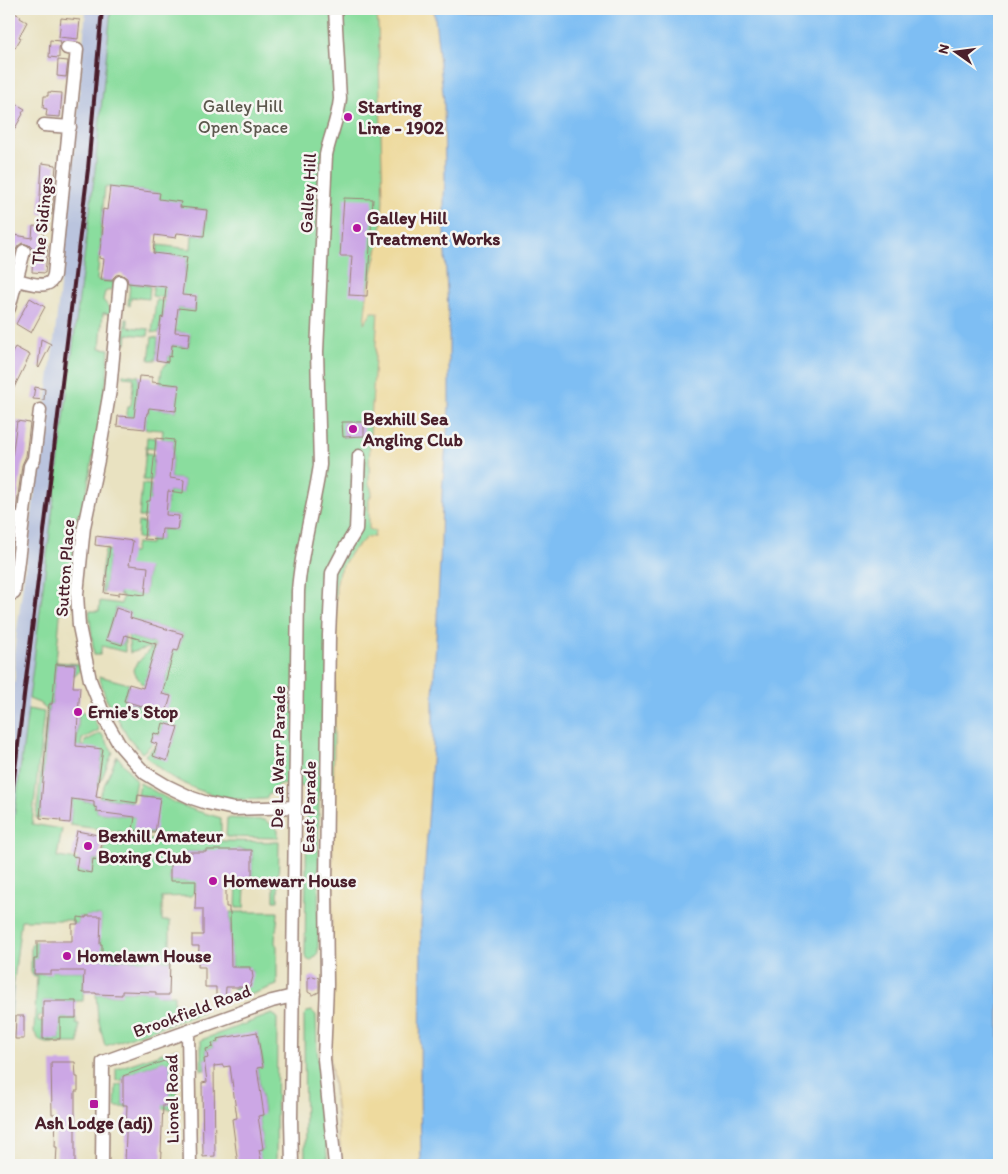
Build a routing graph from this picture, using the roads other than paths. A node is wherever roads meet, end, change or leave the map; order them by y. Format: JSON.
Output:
{"nodes":[{"id":1,"x":335,"y":9,"type":"edge"},
{"id":2,"x":67,"y":48,"type":"dead end"},
{"id":3,"x":44,"y":125,"type":"dead end"},
{"id":4,"x":70,"y":127,"type":"junction"},
{"id":5,"x":24,"y":252,"type":"dead end"},
{"id":6,"x":13,"y":278,"type":"edge"},
{"id":7,"x":120,"y":282,"type":"dead end"},
{"id":8,"x":9,"y":308,"type":"edge"},
{"id":9,"x":318,"y":352,"type":"joint"},
{"id":10,"x":40,"y":410,"type":"dead end"},
{"id":11,"x":359,"y":456,"type":"dead end"},
{"id":12,"x":9,"y":518,"type":"edge"},
{"id":13,"x":24,"y":520,"type":"junction"},
{"id":14,"x":14,"y":593,"type":"dead end"},
{"id":15,"x":295,"y":807,"type":"junction"},
{"id":16,"x":293,"y":996,"type":"junction"},
{"id":17,"x":188,"y":1032,"type":"junction"},
{"id":18,"x":102,"y":1165,"type":"edge"},
{"id":19,"x":190,"y":1165,"type":"edge"},
{"id":20,"x":292,"y":1165,"type":"edge"},
{"id":21,"x":335,"y":1165,"type":"edge"}],
"edges":[{"from":1,"to":9,"type":"street","name":"Galley Hill"},
{"from":2,"to":4,"type":"street","name":"The Sidings"},
{"from":3,"to":4,"type":"street"},
{"from":4,"to":6,"type":"street","name":"The Sidings"},
{"from":5,"to":6,"type":"street"},
{"from":6,"to":8,"type":"street"},
{"from":7,"to":15,"type":"street","name":"Sutton Place"},
{"from":9,"to":15,"type":"street","name":"De La Warr Parade"},
{"from":10,"to":13,"type":"street"},
{"from":11,"to":21,"type":"street","name":"East Parade"},
{"from":12,"to":13,"type":"street"},
{"from":13,"to":14,"type":"street"},
{"from":15,"to":16,"type":"street","name":"De La Warr Parade"},
{"from":16,"to":17,"type":"street","name":"Brookfield Road"},
{"from":16,"to":20,"type":"street","name":"De La Warr Parade"},
{"from":17,"to":18,"type":"street","name":"Brookfield Road"},
{"from":17,"to":19,"type":"street","name":"Lionel Road"}]}
